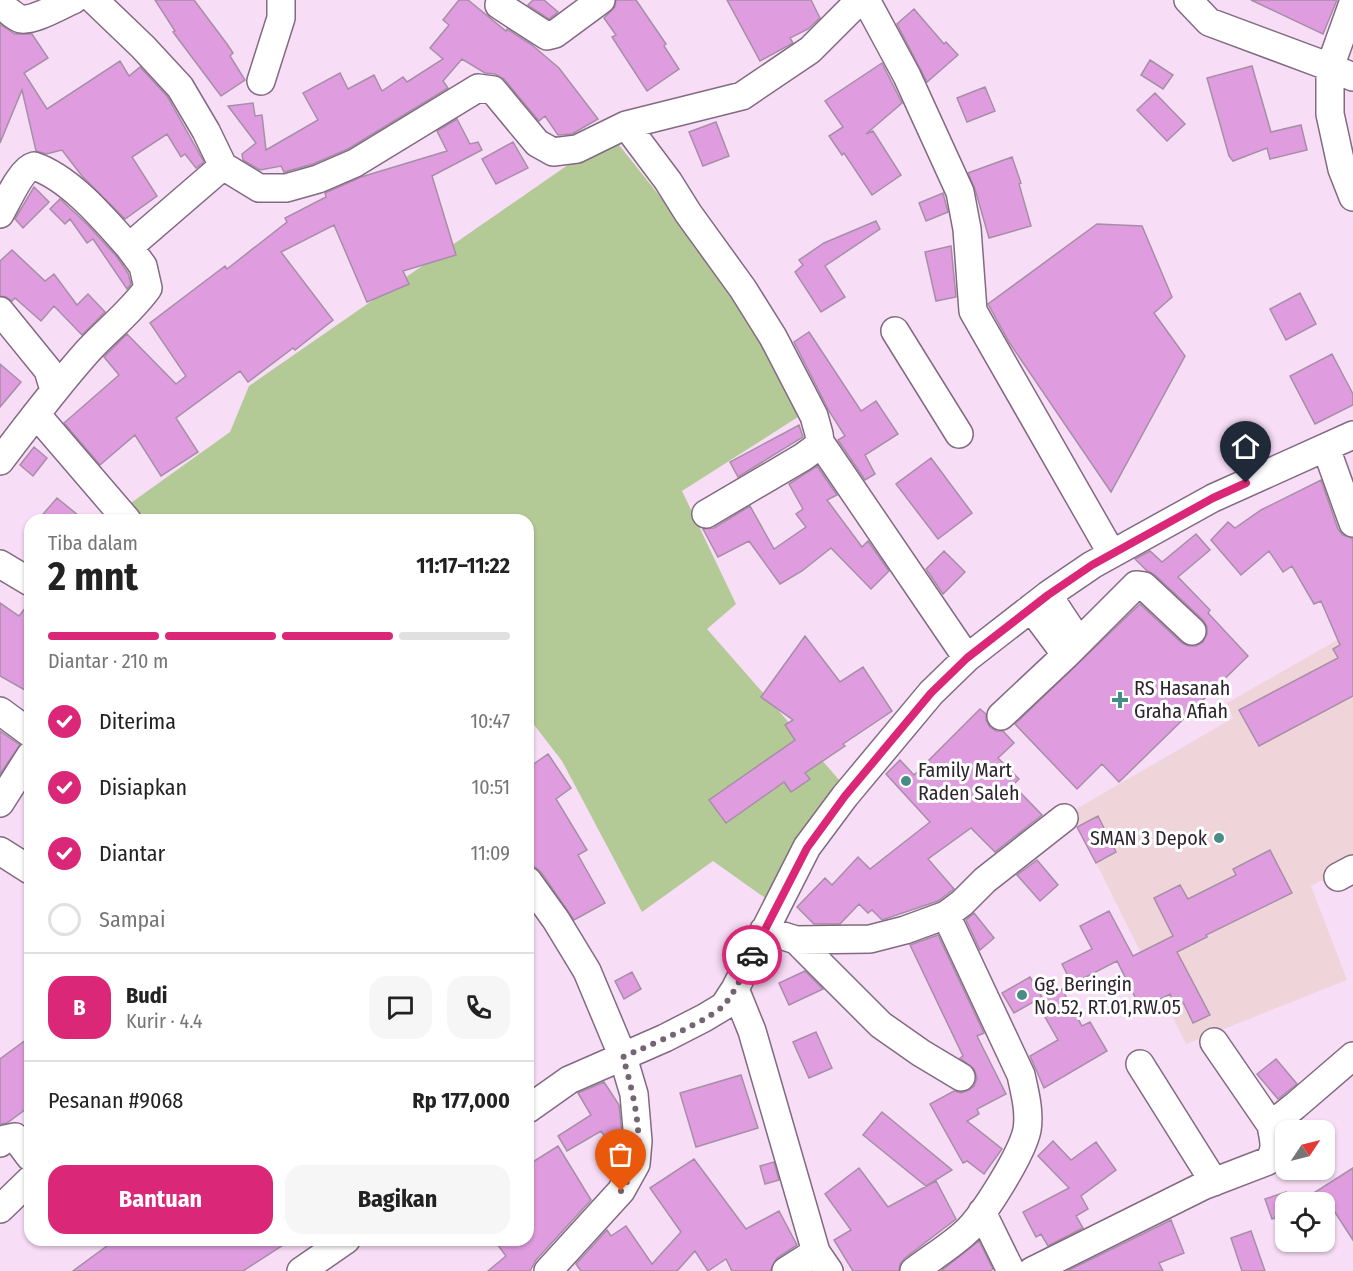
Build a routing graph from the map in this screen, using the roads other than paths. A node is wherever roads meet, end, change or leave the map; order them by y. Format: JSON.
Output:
{"nodes":[{"id":1,"x":73,"y":0,"type":"edge"},
{"id":2,"x":94,"y":0,"type":"edge"},
{"id":3,"x":281,"y":0,"type":"edge"},
{"id":4,"x":601,"y":0,"type":"edge"},
{"id":5,"x":860,"y":0,"type":"edge"},
{"id":6,"x":866,"y":0,"type":"edge"},
{"id":7,"x":1188,"y":1,"type":"edge"},
{"id":8,"x":1353,"y":3,"type":"edge"},
{"id":9,"x":499,"y":5,"type":"dead end"},
{"id":10,"x":0,"y":6,"type":"edge"},
{"id":11,"x":1341,"y":72,"type":"edge"},
{"id":12,"x":261,"y":81,"type":"dead end"},
{"id":13,"x":1353,"y":86,"type":"edge"},
{"id":14,"x":1330,"y":101,"type":"junction"},
{"id":15,"x":626,"y":125,"type":"junction"},
{"id":16,"x":223,"y":166,"type":"junction"},
{"id":17,"x":1353,"y":197,"type":"edge"},
{"id":18,"x":0,"y":214,"type":"edge"},
{"id":19,"x":129,"y":247,"type":"junction"},
{"id":20,"x":0,"y":311,"type":"edge"},
{"id":21,"x":895,"y":331,"type":"dead end"},
{"id":22,"x":54,"y":390,"type":"junction"},
{"id":23,"x":36,"y":414,"type":"junction"},
{"id":24,"x":959,"y":434,"type":"dead end"},
{"id":25,"x":1353,"y":435,"type":"edge"},
{"id":26,"x":820,"y":442,"type":"junction"},
{"id":27,"x":1326,"y":448,"type":"junction"},
{"id":28,"x":0,"y":461,"type":"edge"},
{"id":29,"x":122,"y":514,"type":"edge"},
{"id":30,"x":706,"y":514,"type":"dead end"},
{"id":31,"x":1353,"y":523,"type":"edge"},
{"id":32,"x":1112,"y":554,"type":"junction"},
{"id":33,"x":0,"y":564,"type":"edge"},
{"id":34,"x":24,"y":578,"type":"edge"},
{"id":35,"x":1040,"y":602,"type":"junction"},
{"id":36,"x":1192,"y":632,"type":"dead end"},
{"id":37,"x":1073,"y":648,"type":"junction"},
{"id":38,"x":967,"y":658,"type":"junction"},
{"id":39,"x":0,"y":711,"type":"edge"},
{"id":40,"x":1001,"y":716,"type":"dead end"},
{"id":41,"x":24,"y":729,"type":"edge"},
{"id":42,"x":24,"y":765,"type":"edge"},
{"id":43,"x":0,"y":803,"type":"edge"},
{"id":44,"x":1064,"y":818,"type":"dead end"},
{"id":45,"x":0,"y":851,"type":"edge"},
{"id":46,"x":24,"y":866,"type":"edge"},
{"id":47,"x":534,"y":889,"type":"edge"},
{"id":48,"x":946,"y":915,"type":"junction"},
{"id":49,"x":764,"y":930,"type":"junction"},
{"id":50,"x":796,"y":940,"type":"junction"},
{"id":51,"x":735,"y":989,"type":"junction"},
{"id":52,"x":1214,"y":1042,"type":"dead end"},
{"id":53,"x":1353,"y":1056,"type":"edge"},
{"id":54,"x":623,"y":1057,"type":"junction"},
{"id":55,"x":1140,"y":1064,"type":"dead end"},
{"id":56,"x":961,"y":1077,"type":"dead end"},
{"id":57,"x":534,"y":1105,"type":"edge"},
{"id":58,"x":1270,"y":1125,"type":"junction"},
{"id":59,"x":0,"y":1143,"type":"edge"},
{"id":60,"x":24,"y":1149,"type":"edge"},
{"id":61,"x":1214,"y":1182,"type":"junction"},
{"id":62,"x":24,"y":1186,"type":"edge"},
{"id":63,"x":0,"y":1209,"type":"edge"},
{"id":64,"x":982,"y":1212,"type":"junction"},
{"id":65,"x":337,"y":1246,"type":"edge"},
{"id":66,"x":823,"y":1261,"type":"edge"},
{"id":67,"x":553,"y":1268,"type":"edge"},
{"id":68,"x":301,"y":1271,"type":"edge"},
{"id":69,"x":786,"y":1271,"type":"edge"},
{"id":70,"x":914,"y":1271,"type":"edge"},
{"id":71,"x":1011,"y":1271,"type":"edge"},
{"id":72,"x":1032,"y":1271,"type":"edge"}],
"edges":[{"from":1,"to":10,"type":"street"},
{"from":2,"to":16,"type":"street"},
{"from":3,"to":12,"type":"street"},
{"from":4,"to":9,"type":"street"},
{"from":5,"to":15,"type":"street"},
{"from":6,"to":32,"type":"street"},
{"from":7,"to":11,"type":"street"},
{"from":8,"to":11,"type":"street"},
{"from":11,"to":14,"type":"street"},
{"from":13,"to":14,"type":"street"},
{"from":14,"to":17,"type":"street"},
{"from":15,"to":16,"type":"street"},
{"from":15,"to":26,"type":"street"},
{"from":16,"to":19,"type":"street"},
{"from":18,"to":19,"type":"street"},
{"from":19,"to":22,"type":"street"},
{"from":20,"to":22,"type":"street"},
{"from":21,"to":24,"type":"street"},
{"from":22,"to":23,"type":"street"},
{"from":23,"to":28,"type":"street"},
{"from":23,"to":29,"type":"street"},
{"from":25,"to":27,"type":"street"},
{"from":26,"to":30,"type":"street"},
{"from":26,"to":38,"type":"street"},
{"from":27,"to":31,"type":"street"},
{"from":27,"to":32,"type":"street"},
{"from":32,"to":35,"type":"street"},
{"from":33,"to":34,"type":"street"},
{"from":35,"to":37,"type":"street"},
{"from":35,"to":38,"type":"street"},
{"from":36,"to":37,"type":"street"},
{"from":37,"to":40,"type":"street"},
{"from":38,"to":49,"type":"street"},
{"from":39,"to":41,"type":"street"},
{"from":42,"to":43,"type":"street"},
{"from":44,"to":48,"type":"street"},
{"from":45,"to":46,"type":"street"},
{"from":47,"to":54,"type":"street"},
{"from":48,"to":50,"type":"street"},
{"from":48,"to":64,"type":"street"},
{"from":49,"to":50,"type":"street"},
{"from":49,"to":51,"type":"street"},
{"from":50,"to":56,"type":"street"},
{"from":51,"to":54,"type":"street"},
{"from":51,"to":66,"type":"street"},
{"from":52,"to":58,"type":"street"},
{"from":53,"to":58,"type":"street"},
{"from":54,"to":57,"type":"street"},
{"from":54,"to":67,"type":"street"},
{"from":55,"to":61,"type":"street"},
{"from":58,"to":61,"type":"street"},
{"from":59,"to":60,"type":"street"},
{"from":61,"to":72,"type":"street"},
{"from":62,"to":63,"type":"street"},
{"from":64,"to":70,"type":"street"},
{"from":64,"to":71,"type":"street"},
{"from":65,"to":68,"type":"street"},
{"from":66,"to":69,"type":"street"}]}
